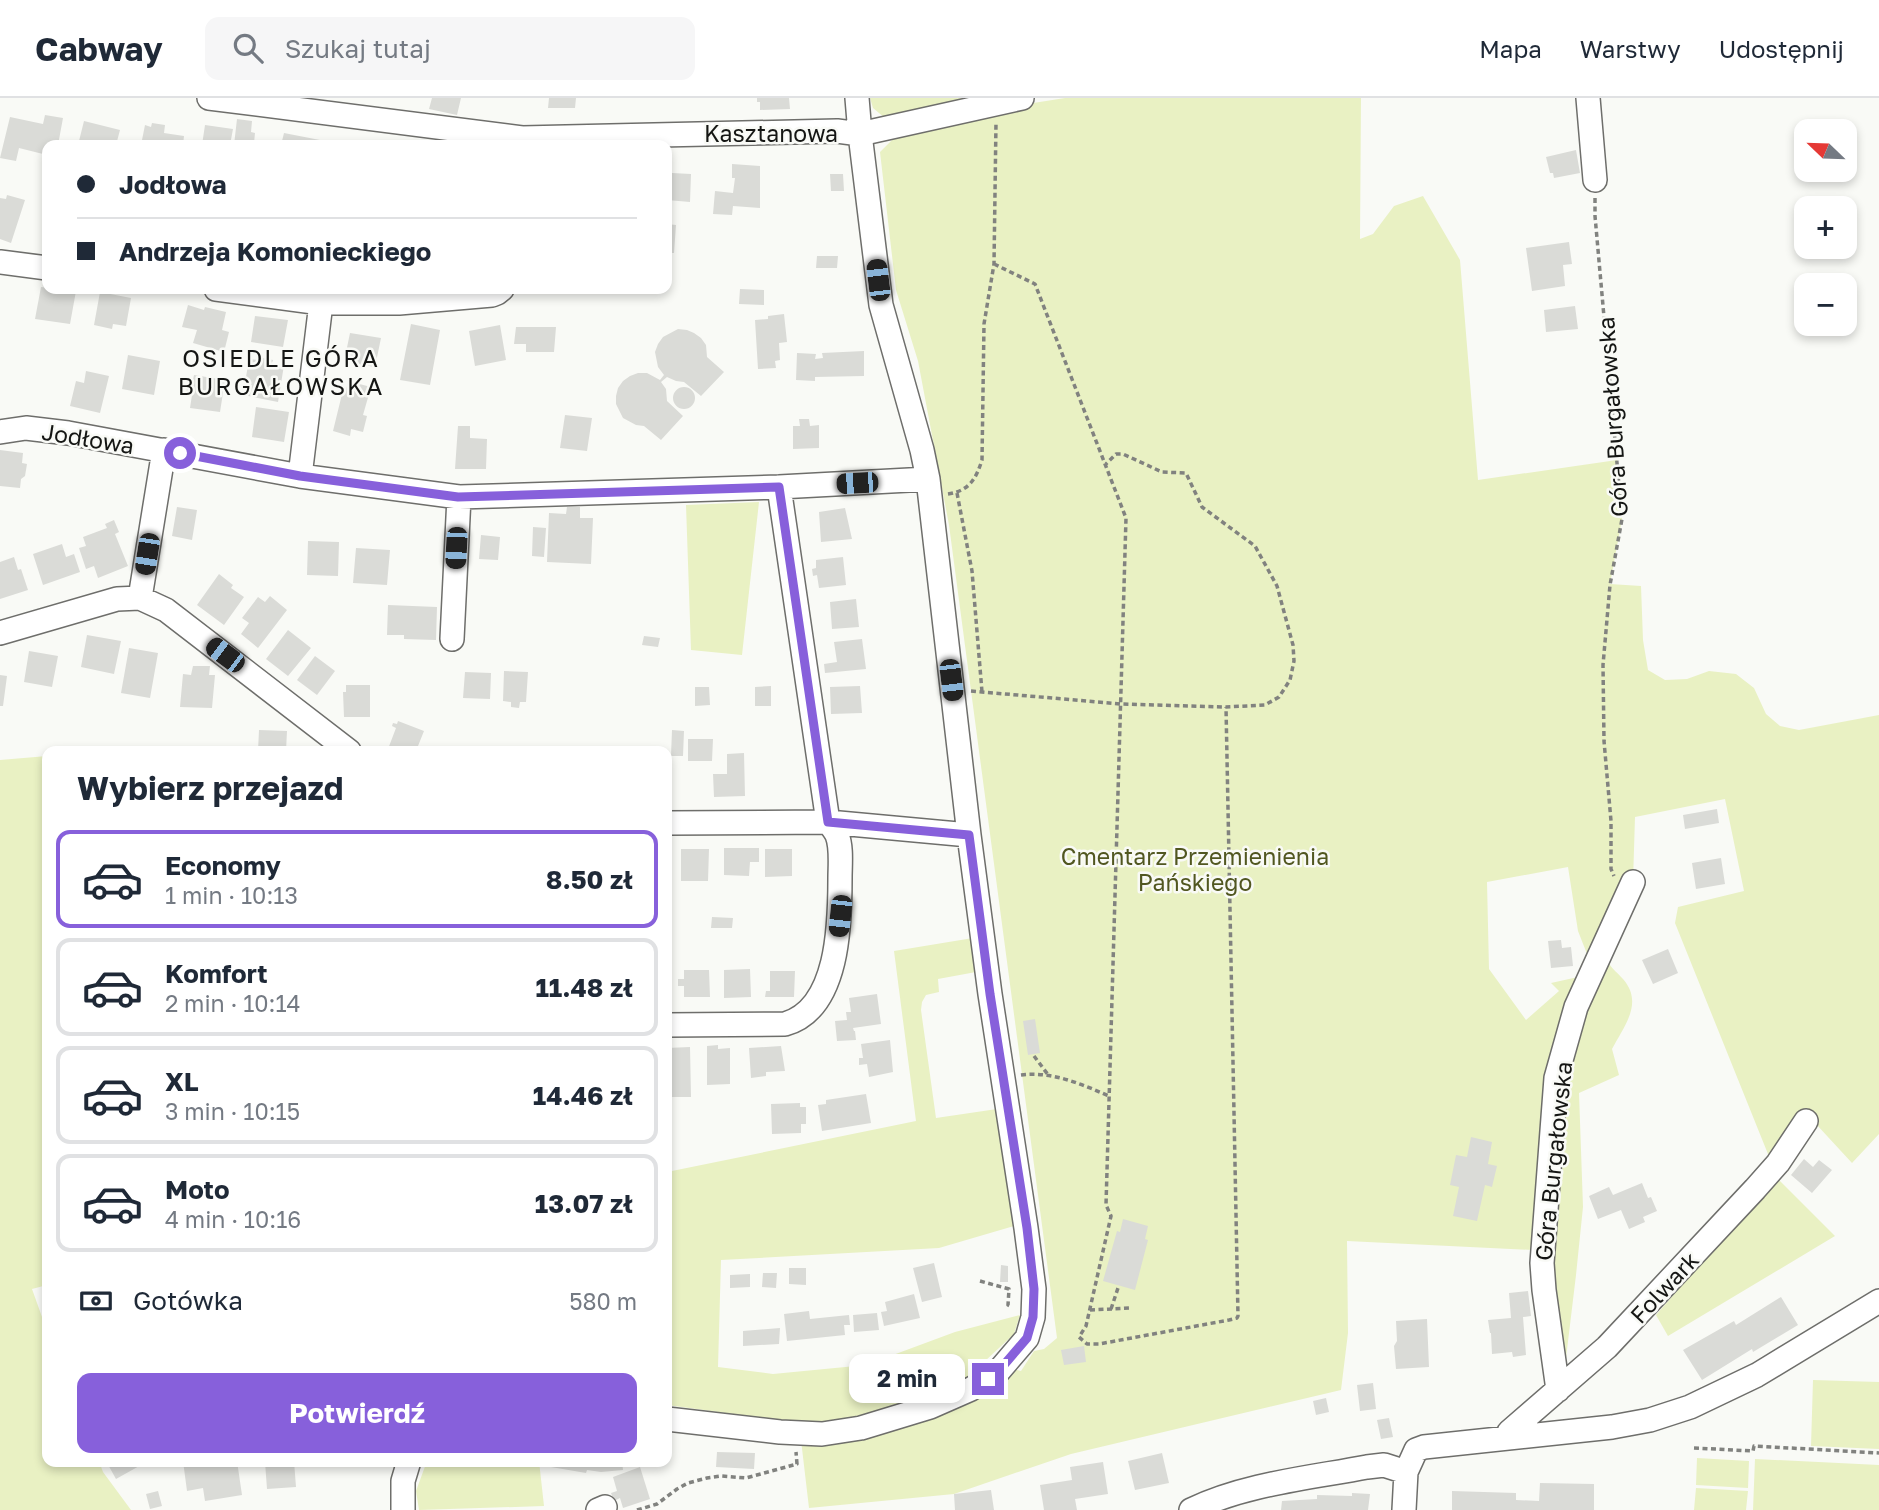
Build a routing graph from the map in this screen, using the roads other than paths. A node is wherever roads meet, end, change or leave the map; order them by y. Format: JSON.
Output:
{"nodes":[{"id":1,"x":209,"y":98,"type":"edge"},
{"id":2,"x":857,"y":98,"type":"edge"},
{"id":3,"x":1022,"y":98,"type":"edge"},
{"id":4,"x":1588,"y":98,"type":"edge"},
{"id":5,"x":235,"y":100,"type":"edge"},
{"id":6,"x":866,"y":132,"type":"junction"},
{"id":7,"x":508,"y":140,"type":"edge"},
{"id":8,"x":579,"y":140,"type":"edge"},
{"id":9,"x":1595,"y":180,"type":"road end"},
{"id":10,"x":0,"y":262,"type":"edge"},
{"id":11,"x":42,"y":267,"type":"edge"},
{"id":12,"x":254,"y":294,"type":"edge"},
{"id":13,"x":494,"y":294,"type":"edge"},
{"id":14,"x":321,"y":303,"type":"junction"},
{"id":15,"x":0,"y":432,"type":"edge"},
{"id":16,"x":164,"y":450,"type":"junction"},
{"id":17,"x":300,"y":476,"type":"junction"},
{"id":18,"x":779,"y":487,"type":"junction"},
{"id":19,"x":929,"y":489,"type":"junction"},
{"id":20,"x":458,"y":497,"type":"junction"},
{"id":21,"x":140,"y":597,"type":"junction"},
{"id":22,"x":0,"y":633,"type":"edge"},
{"id":23,"x":452,"y":639,"type":"dead end"},
{"id":24,"x":343,"y":746,"type":"edge"},
{"id":25,"x":828,"y":822,"type":"junction"},
{"id":26,"x":672,"y":823,"type":"edge"},
{"id":27,"x":969,"y":835,"type":"junction"},
{"id":28,"x":1629,"y":892,"type":"road end"},
{"id":29,"x":672,"y":1025,"type":"edge"},
{"id":30,"x":1806,"y":1121,"type":"dead end"},
{"id":31,"x":1879,"y":1301,"type":"edge"},
{"id":32,"x":1558,"y":1390,"type":"junction"},
{"id":33,"x":672,"y":1420,"type":"edge"},
{"id":34,"x":1508,"y":1438,"type":"junction"},
{"id":35,"x":406,"y":1467,"type":"edge"},
{"id":36,"x":1406,"y":1472,"type":"junction"},
{"id":37,"x":403,"y":1510,"type":"edge"},
{"id":38,"x":1192,"y":1510,"type":"edge"},
{"id":39,"x":1404,"y":1510,"type":"edge"}],
"edges":[{"from":1,"to":5,"type":"street","name":"Kasztanowa"},
{"from":2,"to":6,"type":"street"},
{"from":3,"to":6,"type":"street","name":"Kasztanowa"},
{"from":4,"to":9,"type":"street"},
{"from":5,"to":7,"type":"street","name":"Kasztanowa"},
{"from":6,"to":8,"type":"street","name":"Kasztanowa"},
{"from":6,"to":19,"type":"street"},
{"from":10,"to":11,"type":"street"},
{"from":12,"to":14,"type":"street"},
{"from":13,"to":14,"type":"street"},
{"from":14,"to":17,"type":"street"},
{"from":15,"to":16,"type":"street","name":"Jodłowa"},
{"from":16,"to":17,"type":"street","name":"Jodłowa"},
{"from":16,"to":21,"type":"street"},
{"from":17,"to":20,"type":"street","name":"Jodłowa"},
{"from":18,"to":19,"type":"street","name":"Jodłowa"},
{"from":18,"to":20,"type":"street","name":"Jodłowa"},
{"from":18,"to":25,"type":"street"},
{"from":19,"to":27,"type":"street"},
{"from":20,"to":23,"type":"street"},
{"from":21,"to":22,"type":"street"},
{"from":21,"to":24,"type":"street"},
{"from":25,"to":26,"type":"street"},
{"from":25,"to":27,"type":"street"},
{"from":25,"to":29,"type":"street"},
{"from":27,"to":33,"type":"street"},
{"from":28,"to":32,"type":"street","name":"Góra Burgałowska"},
{"from":30,"to":32,"type":"street","name":"Folwark"},
{"from":31,"to":34,"type":"street"},
{"from":32,"to":34,"type":"street","name":"Folwark"},
{"from":34,"to":36,"type":"street"},
{"from":35,"to":37,"type":"street"},
{"from":36,"to":38,"type":"street"},
{"from":36,"to":39,"type":"street"}]}
